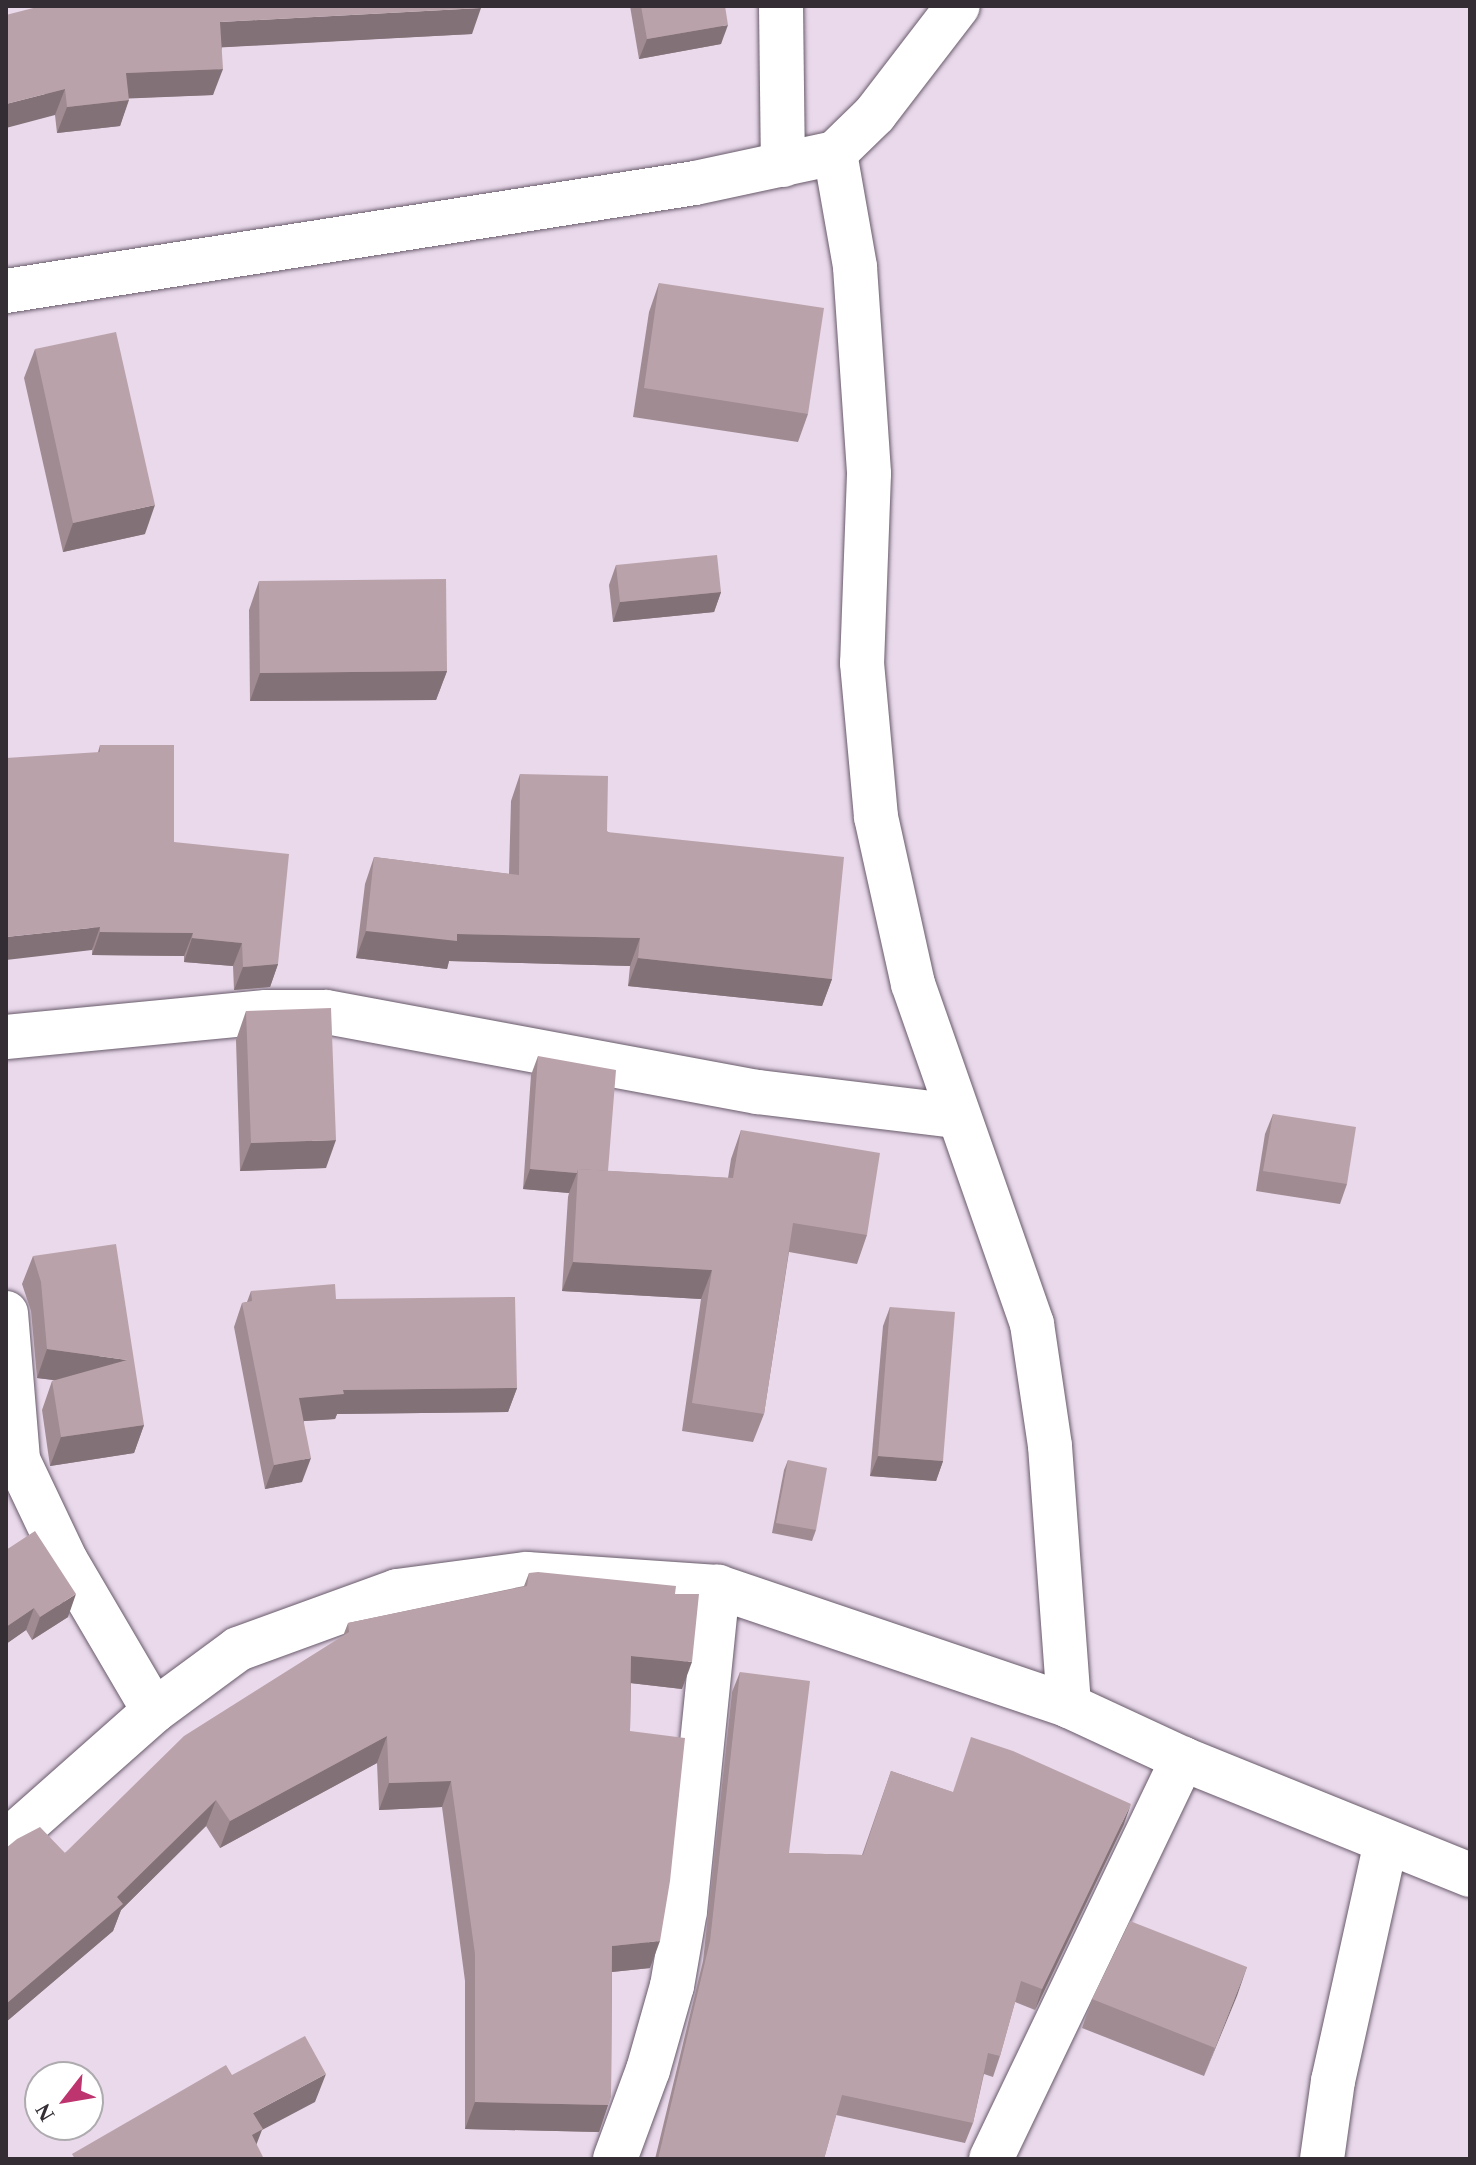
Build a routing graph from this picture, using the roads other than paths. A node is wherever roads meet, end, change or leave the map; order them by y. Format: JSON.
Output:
{"nodes":[{"id":1,"x":781,"y":6,"type":"edge"},
{"id":2,"x":958,"y":6,"type":"edge"},
{"id":3,"x":835,"y":153,"type":"junction"},
{"id":4,"x":783,"y":165,"type":"junction"},
{"id":5,"x":6,"y":291,"type":"edge"},
{"id":6,"x":9,"y":1033,"type":"edge"},
{"id":7,"x":956,"y":1116,"type":"junction"},
{"id":8,"x":6,"y":1313,"type":"edge"},
{"id":9,"x":12,"y":1458,"type":"edge"},
{"id":10,"x":718,"y":1587,"type":"junction"},
{"id":11,"x":1069,"y":1706,"type":"junction"},
{"id":12,"x":154,"y":1711,"type":"junction"},
{"id":13,"x":1183,"y":1759,"type":"junction"},
{"id":14,"x":6,"y":1842,"type":"edge"},
{"id":15,"x":1386,"y":1842,"type":"junction"},
{"id":16,"x":1470,"y":1875,"type":"edge"},
{"id":17,"x":615,"y":2159,"type":"edge"},
{"id":18,"x":991,"y":2159,"type":"edge"},
{"id":19,"x":1322,"y":2159,"type":"edge"}],
"edges":[{"from":1,"to":4,"type":"street"},
{"from":2,"to":3,"type":"street"},
{"from":3,"to":4,"type":"street"},
{"from":3,"to":7,"type":"street"},
{"from":4,"to":5,"type":"street"},
{"from":6,"to":7,"type":"street"},
{"from":7,"to":11,"type":"street"},
{"from":8,"to":9,"type":"street"},
{"from":9,"to":12,"type":"street"},
{"from":10,"to":11,"type":"street"},
{"from":10,"to":12,"type":"street"},
{"from":10,"to":17,"type":"street"},
{"from":11,"to":13,"type":"street"},
{"from":12,"to":14,"type":"street"},
{"from":13,"to":15,"type":"street"},
{"from":13,"to":18,"type":"street"},
{"from":15,"to":16,"type":"street"},
{"from":15,"to":19,"type":"street"}]}
